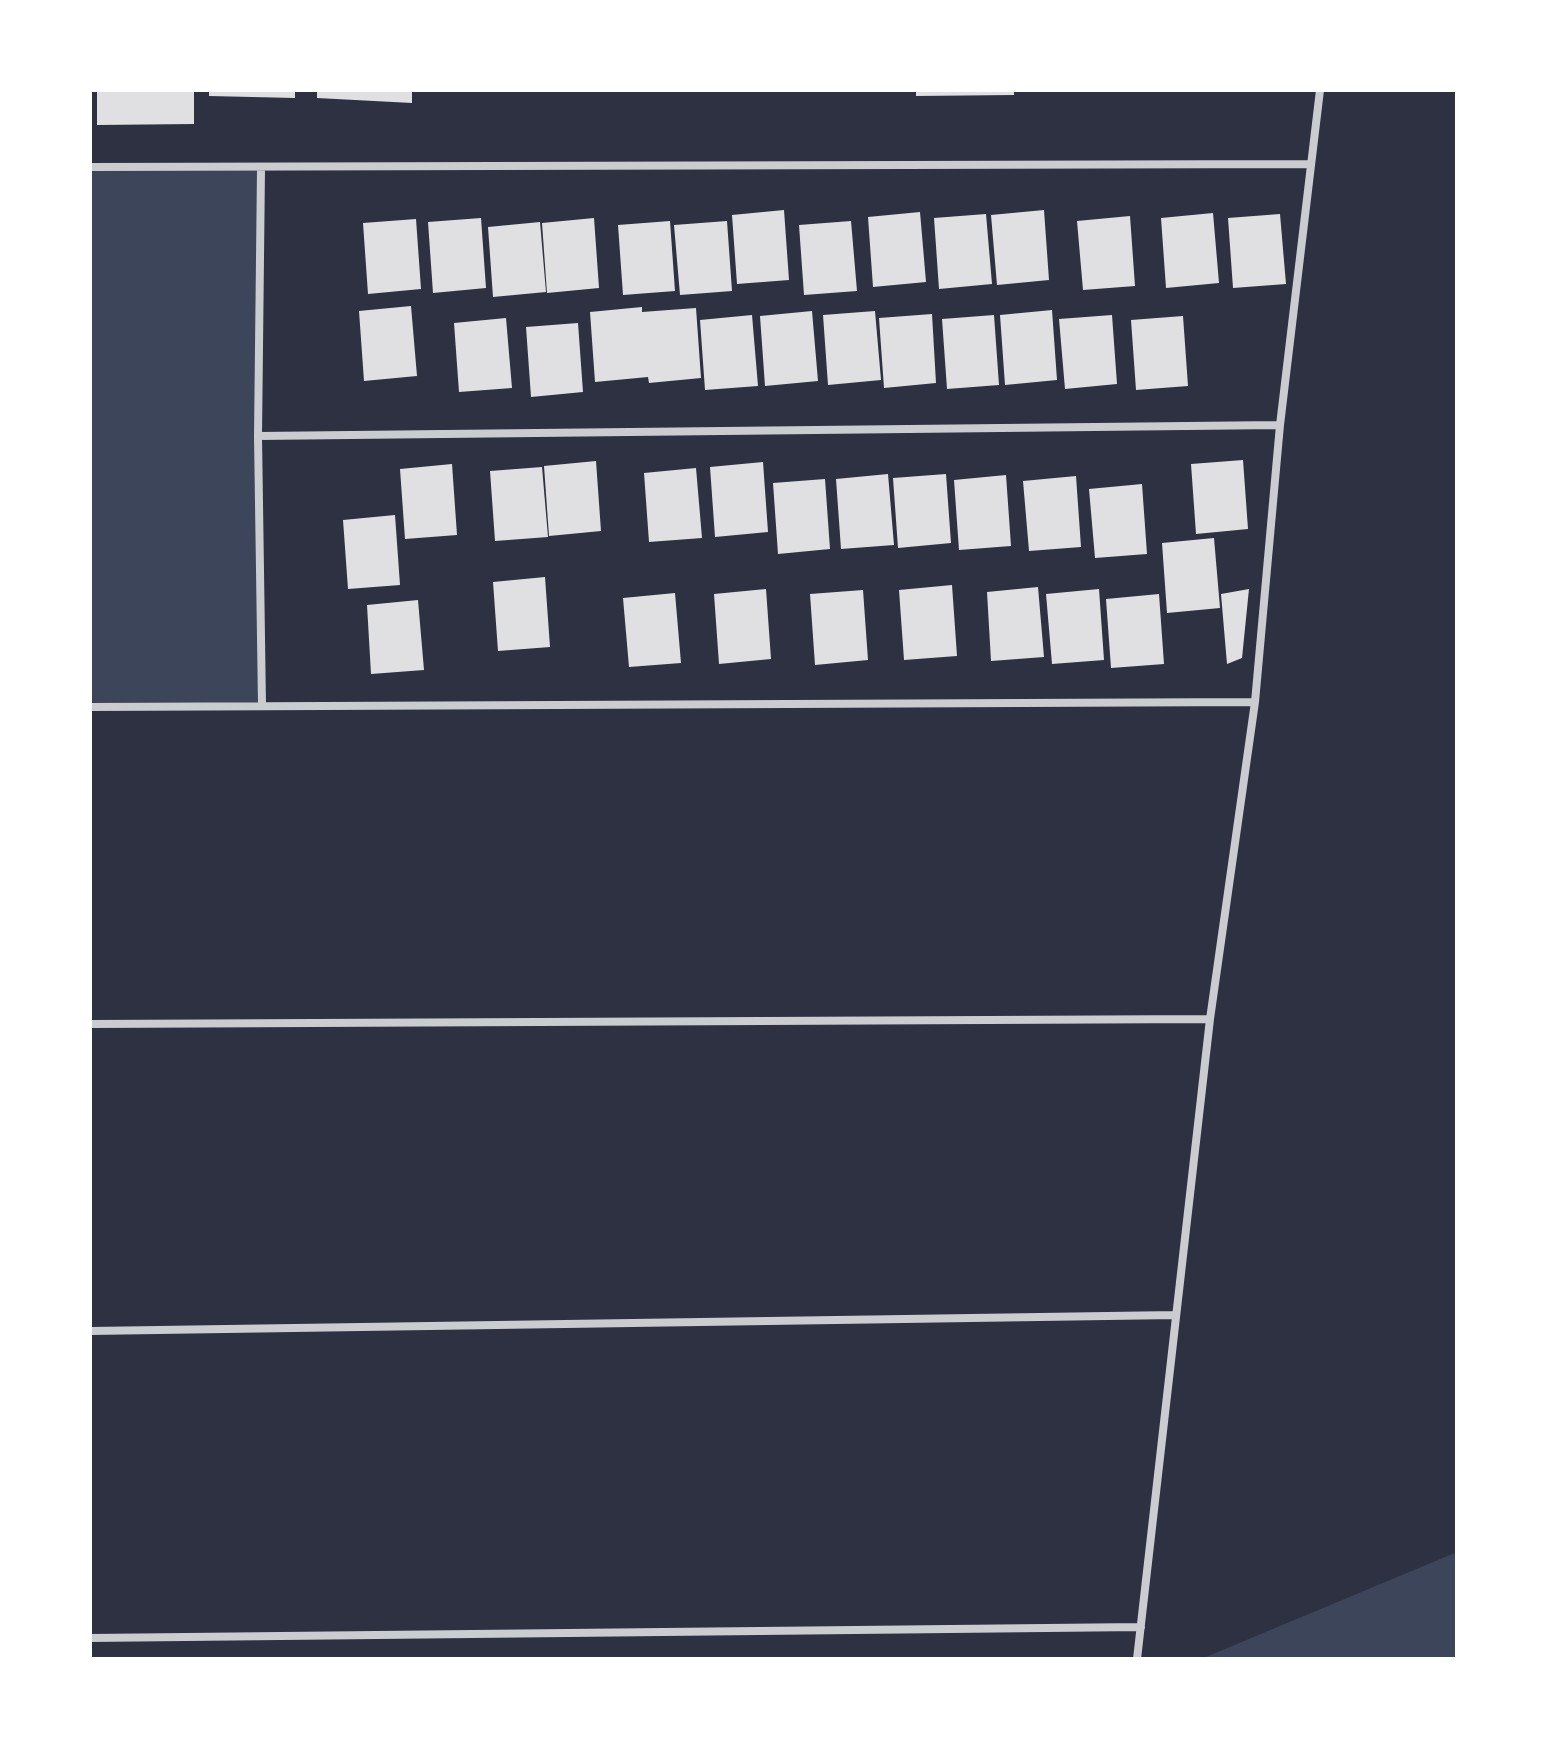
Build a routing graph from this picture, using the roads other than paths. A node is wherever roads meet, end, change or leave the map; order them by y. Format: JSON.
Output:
{"nodes":[{"id":1,"x":1320,"y":90,"type":"edge"},
{"id":2,"x":1310,"y":164,"type":"junction"},
{"id":3,"x":90,"y":167,"type":"edge"},
{"id":4,"x":261,"y":169,"type":"junction"},
{"id":5,"x":1280,"y":425,"type":"junction"},
{"id":6,"x":258,"y":436,"type":"junction"},
{"id":7,"x":1255,"y":702,"type":"junction"},
{"id":8,"x":262,"y":705,"type":"junction"},
{"id":9,"x":90,"y":707,"type":"edge"},
{"id":10,"x":1210,"y":1019,"type":"junction"},
{"id":11,"x":90,"y":1024,"type":"edge"},
{"id":12,"x":1175,"y":1315,"type":"junction"},
{"id":13,"x":90,"y":1331,"type":"edge"},
{"id":14,"x":1141,"y":1627,"type":"junction"},
{"id":15,"x":90,"y":1638,"type":"edge"},
{"id":16,"x":1137,"y":1659,"type":"edge"}],
"edges":[{"from":1,"to":2,"type":"street"},
{"from":2,"to":4,"type":"street"},
{"from":2,"to":5,"type":"street"},
{"from":3,"to":4,"type":"street"},
{"from":4,"to":6,"type":"street"},
{"from":5,"to":6,"type":"street"},
{"from":5,"to":7,"type":"street"},
{"from":6,"to":8,"type":"street"},
{"from":7,"to":8,"type":"street"},
{"from":7,"to":10,"type":"street"},
{"from":8,"to":9,"type":"street"},
{"from":10,"to":11,"type":"street"},
{"from":10,"to":12,"type":"street"},
{"from":12,"to":13,"type":"street"},
{"from":12,"to":14,"type":"street"},
{"from":14,"to":15,"type":"street"},
{"from":14,"to":16,"type":"street"}]}
